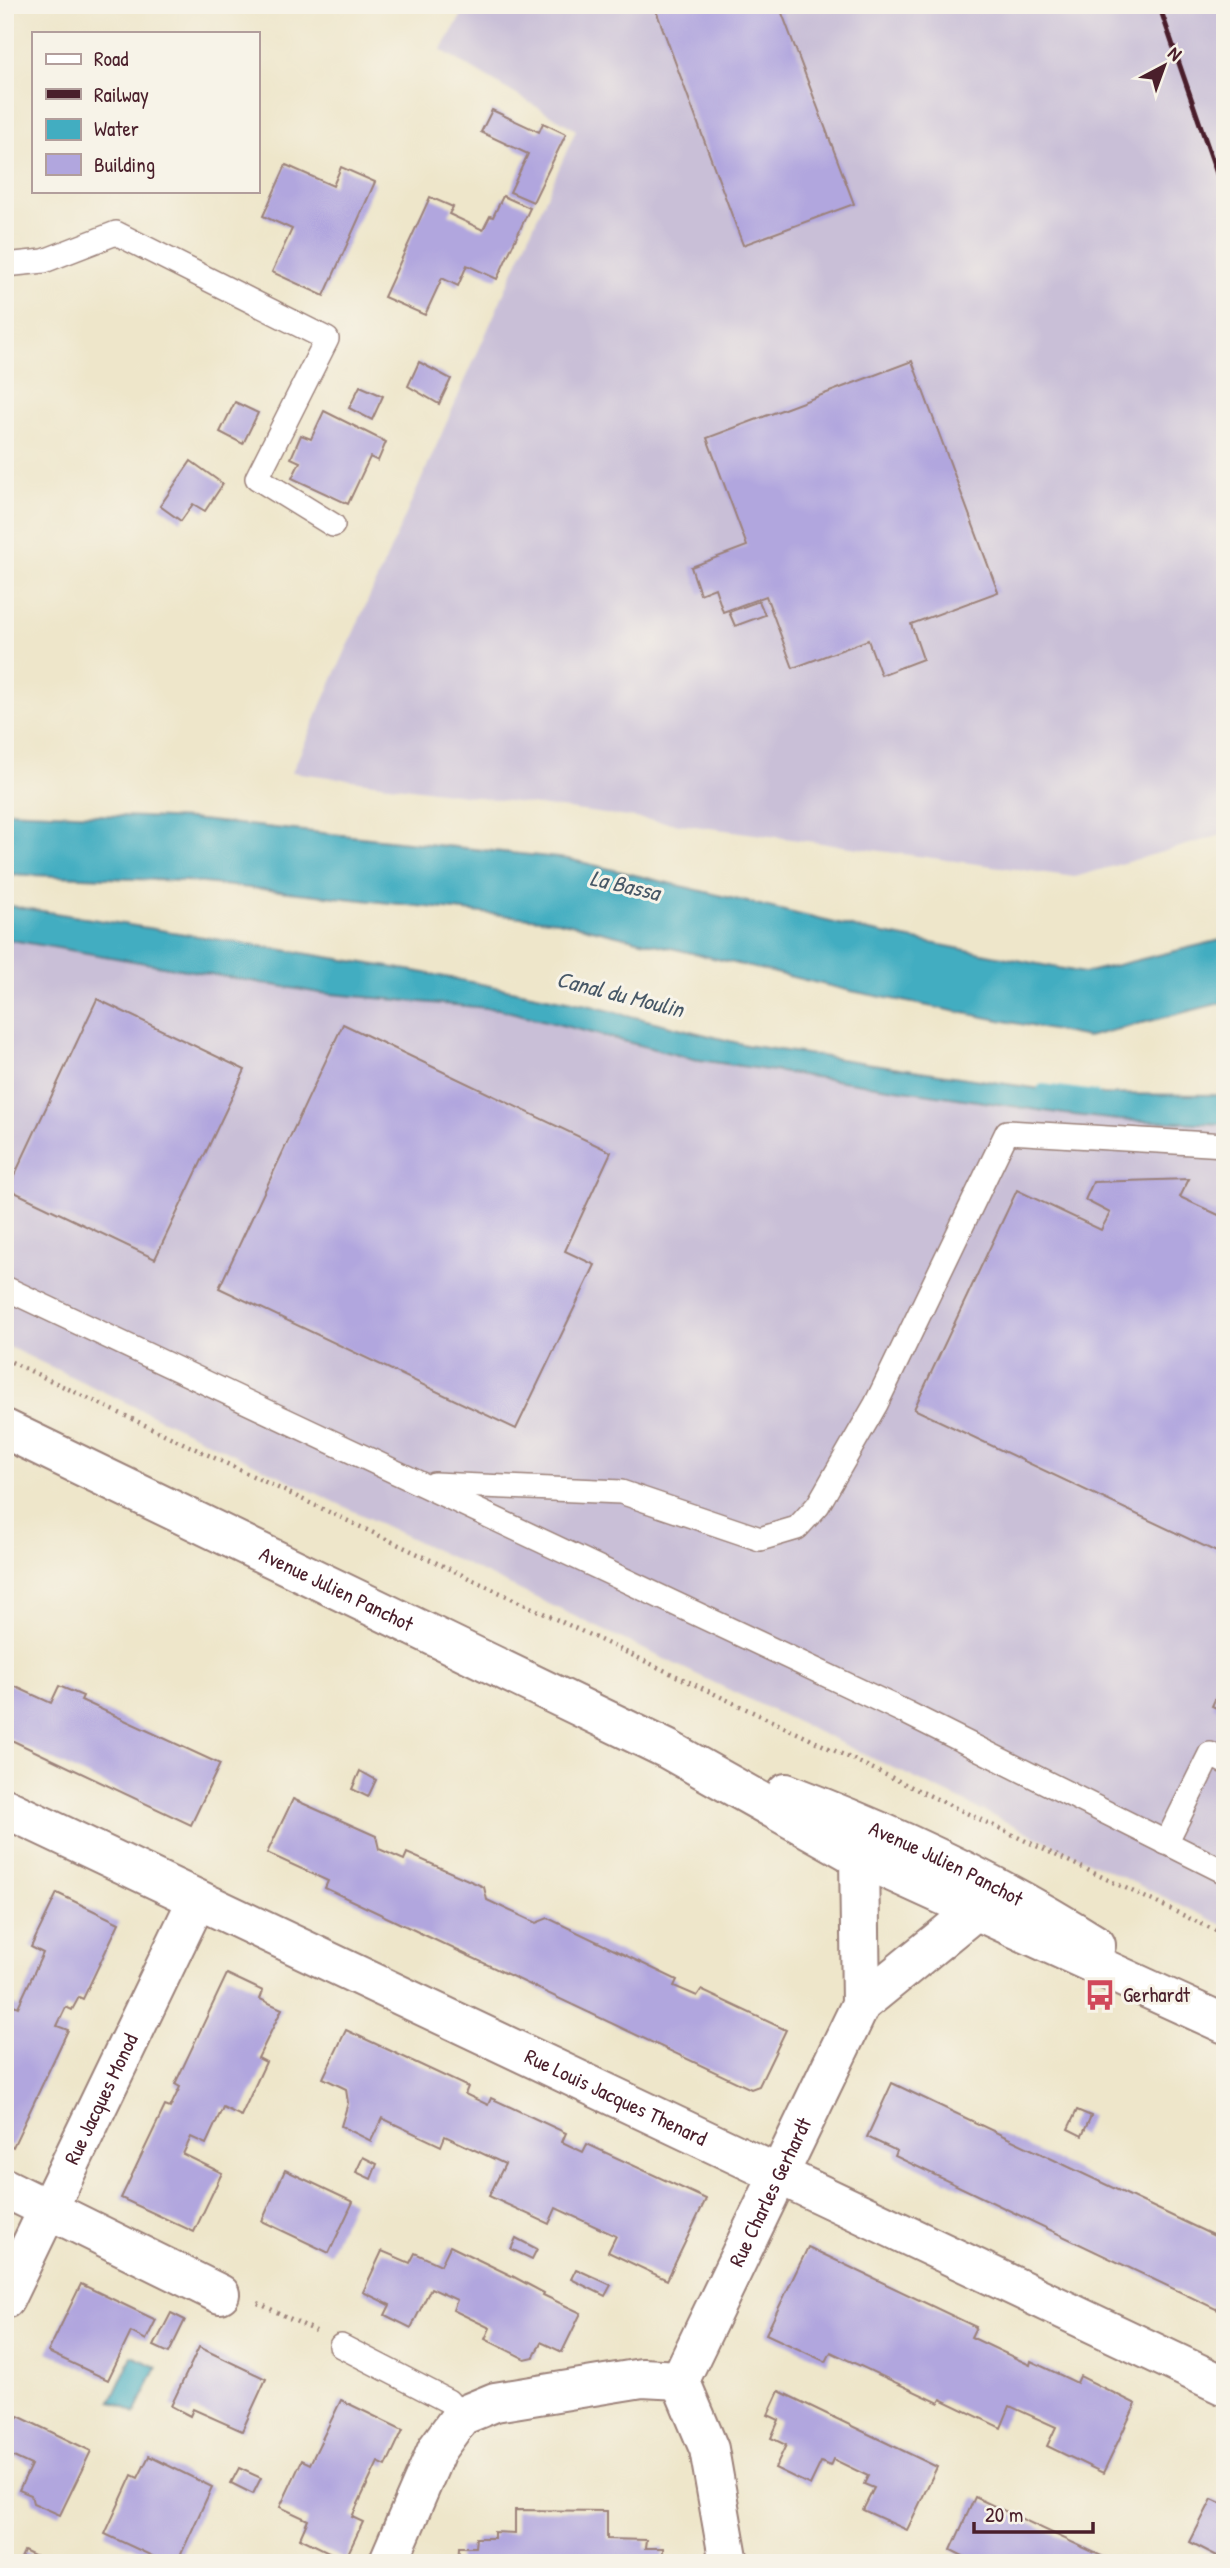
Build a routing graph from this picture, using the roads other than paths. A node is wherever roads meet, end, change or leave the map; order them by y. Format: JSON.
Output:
{"nodes":[{"id":1,"x":5,"y":265,"type":"edge"},
{"id":2,"x":333,"y":525,"type":"dead end"},
{"id":3,"x":1225,"y":1145,"type":"edge"},
{"id":4,"x":5,"y":1288,"type":"edge"},
{"id":5,"x":5,"y":1429,"type":"edge"},
{"id":6,"x":424,"y":1484,"type":"junction"},
{"id":7,"x":667,"y":1749,"type":"junction"},
{"id":8,"x":1225,"y":1762,"type":"edge"},
{"id":9,"x":5,"y":1808,"type":"edge"},
{"id":10,"x":1166,"y":1843,"type":"junction"},
{"id":11,"x":859,"y":1857,"type":"junction"},
{"id":12,"x":1225,"y":1872,"type":"edge"},
{"id":13,"x":197,"y":1900,"type":"junction"},
{"id":14,"x":975,"y":1911,"type":"junction"},
{"id":15,"x":862,"y":2004,"type":"junction"},
{"id":16,"x":1216,"y":2020,"type":"edge"},
{"id":17,"x":779,"y":2176,"type":"junction"},
{"id":18,"x":5,"y":2188,"type":"edge"},
{"id":19,"x":49,"y":2209,"type":"junction"},
{"id":20,"x":220,"y":2294,"type":"road end"},
{"id":21,"x":5,"y":2299,"type":"edge"},
{"id":22,"x":341,"y":2346,"type":"road end"},
{"id":23,"x":680,"y":2380,"type":"junction"},
{"id":24,"x":1225,"y":2386,"type":"edge"},
{"id":25,"x":461,"y":2416,"type":"junction"},
{"id":26,"x":388,"y":2563,"type":"edge"},
{"id":27,"x":729,"y":2563,"type":"edge"}],
"edges":[{"from":1,"to":2,"type":"lane"},
{"from":3,"to":6,"type":"lane"},
{"from":4,"to":6,"type":"lane"},
{"from":5,"to":7,"type":"street","name":"Avenue Julien Panchot"},
{"from":6,"to":10,"type":"lane"},
{"from":7,"to":11,"type":"street","name":"Avenue Julien Panchot"},
{"from":7,"to":16,"type":"street","name":"Avenue Julien Panchot"},
{"from":8,"to":10,"type":"lane"},
{"from":9,"to":13,"type":"street","name":"Rue Louis Jacques Thenard"},
{"from":10,"to":12,"type":"lane"},
{"from":11,"to":14,"type":"street","name":"Avenue Julien Panchot"},
{"from":11,"to":15,"type":"street"},
{"from":13,"to":17,"type":"street","name":"Rue Louis Jacques Thenard"},
{"from":13,"to":19,"type":"street","name":"Rue Jacques Monod"},
{"from":14,"to":15,"type":"street"},
{"from":14,"to":16,"type":"street","name":"Avenue Julien Panchot"},
{"from":15,"to":17,"type":"street","name":"Rue Charles Gerhardt"},
{"from":17,"to":23,"type":"street","name":"Rue Charles Gerhardt"},
{"from":17,"to":24,"type":"street","name":"Rue Louis Jacques Thenard"},
{"from":18,"to":19,"type":"street"},
{"from":19,"to":20,"type":"street"},
{"from":19,"to":21,"type":"street","name":"Rue Jacques Monod"},
{"from":22,"to":25,"type":"lane"},
{"from":23,"to":25,"type":"street"},
{"from":23,"to":27,"type":"street"},
{"from":25,"to":26,"type":"street"}]}
